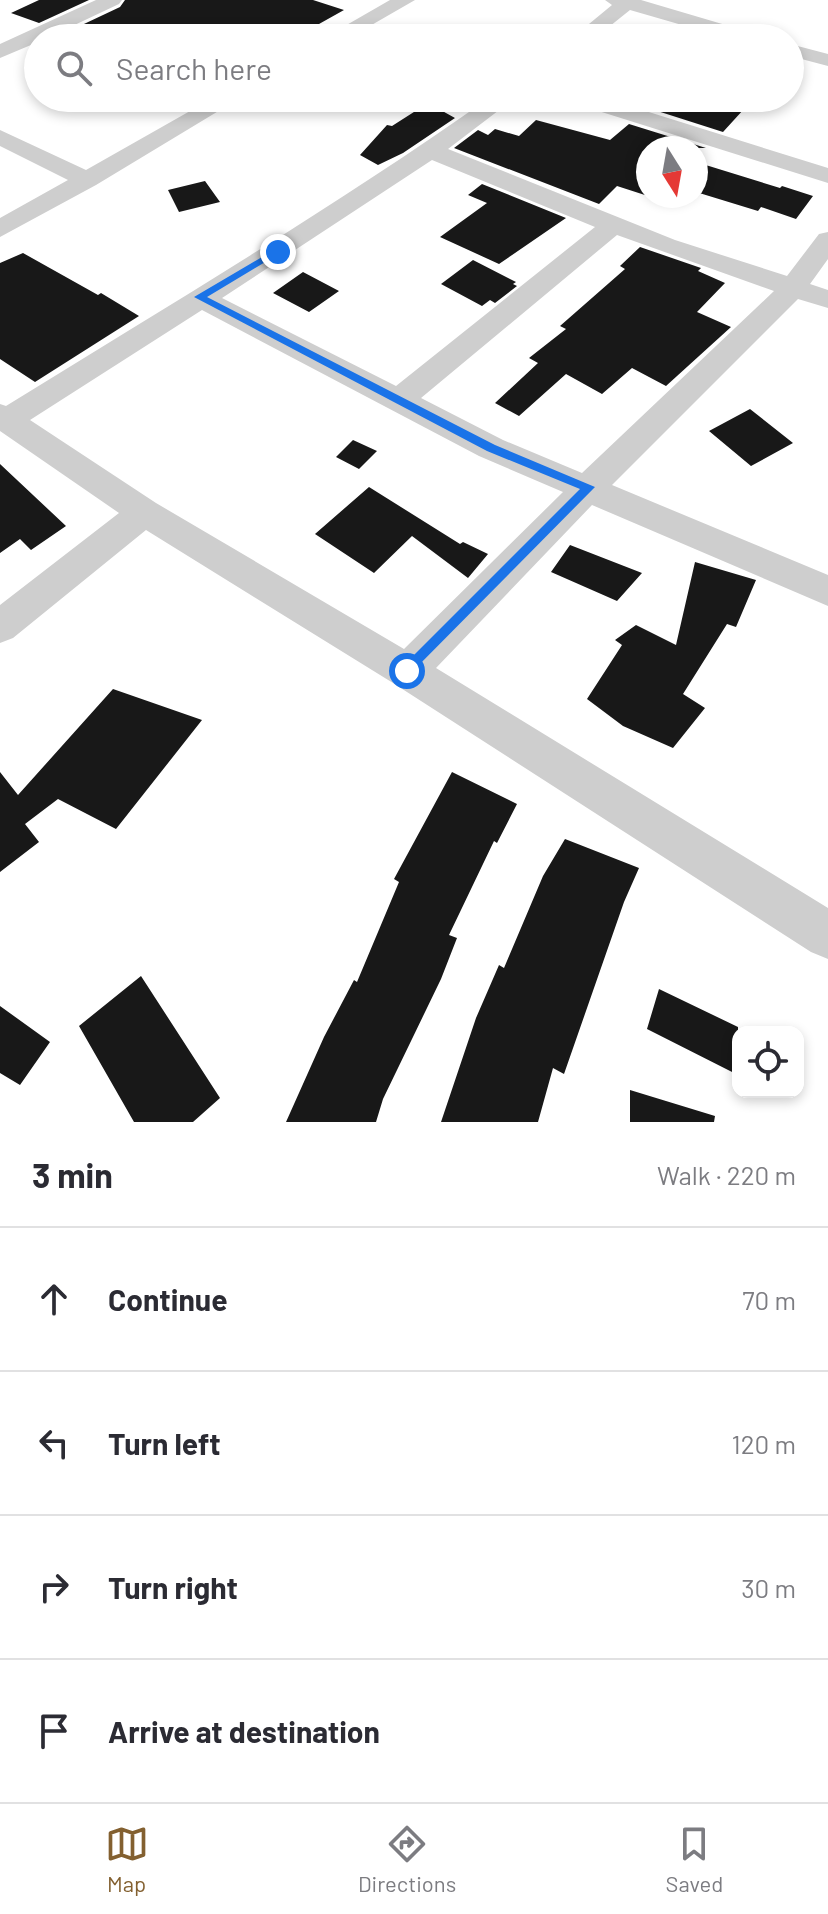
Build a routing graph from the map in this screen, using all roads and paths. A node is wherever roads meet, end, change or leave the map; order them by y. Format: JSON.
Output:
{"nodes":[{"id":1,"x":112,"y":0,"type":"edge"},
{"id":2,"x":405,"y":0,"type":"edge"},
{"id":3,"x":624,"y":1,"type":"edge"},
{"id":4,"x":60,"y":24,"type":"edge"},
{"id":5,"x":359,"y":24,"type":"edge"},
{"id":6,"x":598,"y":24,"type":"edge"},
{"id":7,"x":702,"y":24,"type":"edge"},
{"id":8,"x":24,"y":41,"type":"edge"},
{"id":9,"x":0,"y":52,"type":"edge"},
{"id":10,"x":804,"y":54,"type":"edge"},
{"id":11,"x":828,"y":60,"type":"edge"},
{"id":12,"x":205,"y":112,"type":"edge"},
{"id":13,"x":485,"y":112,"type":"edge"},
{"id":14,"x":625,"y":112,"type":"edge"},
{"id":15,"x":0,"y":137,"type":"edge"},
{"id":16,"x":431,"y":151,"type":"junction"},
{"id":17,"x":828,"y":176,"type":"edge"},
{"id":18,"x":87,"y":180,"type":"junction"},
{"id":19,"x":613,"y":225,"type":"junction"},
{"id":20,"x":0,"y":229,"type":"edge"},
{"id":21,"x":828,"y":240,"type":"edge"},
{"id":22,"x":794,"y":287,"type":"junction"},
{"id":23,"x":199,"y":297,"type":"junction"},
{"id":24,"x":828,"y":299,"type":"edge"},
{"id":25,"x":399,"y":400,"type":"junction"},
{"id":26,"x":4,"y":417,"type":"edge"},
{"id":27,"x":589,"y":487,"type":"junction"},
{"id":28,"x":144,"y":512,"type":"junction"},
{"id":29,"x":828,"y":591,"type":"edge"},
{"id":30,"x":0,"y":627,"type":"edge"},
{"id":31,"x":407,"y":671,"type":"junction"},
{"id":32,"x":828,"y":935,"type":"edge"}],
"edges":[{"from":1,"to":4,"type":"street"},
{"from":2,"to":5,"type":"street"},
{"from":3,"to":6,"type":"street"},
{"from":3,"to":7,"type":"street"},
{"from":8,"to":9,"type":"street"},
{"from":10,"to":11,"type":"street"},
{"from":12,"to":18,"type":"street"},
{"from":13,"to":16,"type":"street"},
{"from":14,"to":17,"type":"street"},
{"from":15,"to":18,"type":"street"},
{"from":16,"to":19,"type":"street"},
{"from":16,"to":23,"type":"street"},
{"from":18,"to":20,"type":"street"},
{"from":19,"to":22,"type":"street"},
{"from":19,"to":25,"type":"street"},
{"from":21,"to":22,"type":"street"},
{"from":22,"to":24,"type":"street"},
{"from":22,"to":27,"type":"street"},
{"from":23,"to":25,"type":"street"},
{"from":23,"to":26,"type":"street"},
{"from":25,"to":27,"type":"street"},
{"from":26,"to":28,"type":"street"},
{"from":27,"to":29,"type":"street"},
{"from":27,"to":31,"type":"street"},
{"from":28,"to":30,"type":"street"},
{"from":28,"to":31,"type":"street"},
{"from":31,"to":32,"type":"street"}]}
